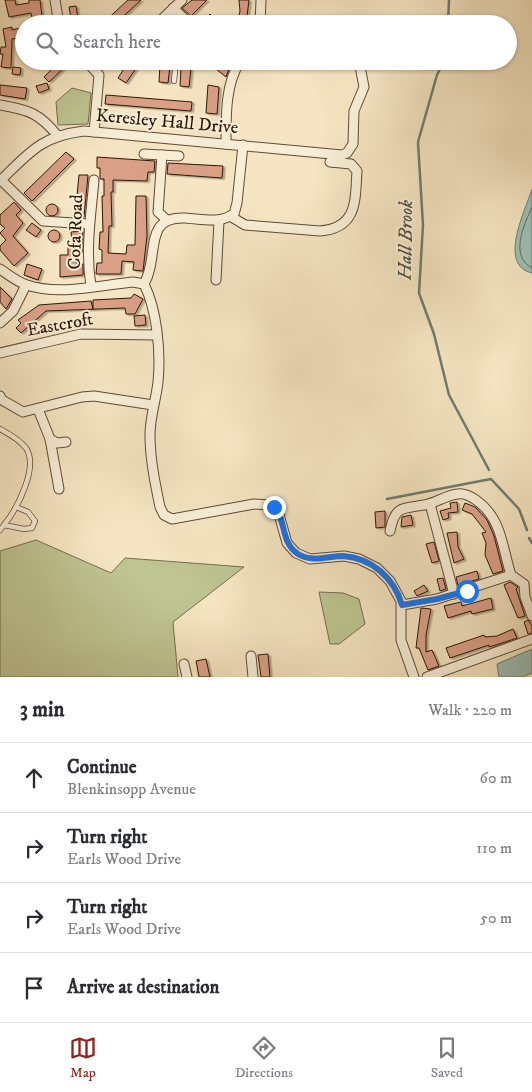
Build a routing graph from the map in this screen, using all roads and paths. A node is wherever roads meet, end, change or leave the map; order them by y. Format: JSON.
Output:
{"nodes":[{"id":1,"x":55,"y":0,"type":"edge"},
{"id":2,"x":182,"y":0,"type":"edge"},
{"id":3,"x":261,"y":0,"type":"edge"},
{"id":4,"x":174,"y":8,"type":"junction"},
{"id":5,"x":58,"y":15,"type":"edge"},
{"id":6,"x":167,"y":15,"type":"edge"},
{"id":7,"x":181,"y":15,"type":"edge"},
{"id":8,"x":260,"y":15,"type":"edge"},
{"id":9,"x":94,"y":70,"type":"edge"},
{"id":10,"x":175,"y":70,"type":"edge"},
{"id":11,"x":234,"y":70,"type":"edge"},
{"id":12,"x":361,"y":70,"type":"edge"},
{"id":13,"x":174,"y":81,"type":"dead end"},
{"id":14,"x":0,"y":105,"type":"edge"},
{"id":15,"x":94,"y":132,"type":"junction"},
{"id":16,"x":58,"y":136,"type":"junction"},
{"id":17,"x":226,"y":144,"type":"junction"},
{"id":18,"x":243,"y":145,"type":"junction"},
{"id":19,"x":144,"y":154,"type":"dead end"},
{"id":20,"x":162,"y":155,"type":"junction"},
{"id":21,"x":179,"y":156,"type":"dead end"},
{"id":22,"x":330,"y":162,"type":"dead end"},
{"id":23,"x":94,"y":180,"type":"dead end"},
{"id":24,"x":1,"y":181,"type":"edge"},
{"id":25,"x":230,"y":216,"type":"junction"},
{"id":26,"x":167,"y":220,"type":"junction"},
{"id":27,"x":219,"y":221,"type":"junction"},
{"id":28,"x":89,"y":224,"type":"junction"},
{"id":29,"x":0,"y":269,"type":"edge"},
{"id":30,"x":216,"y":280,"type":"dead end"},
{"id":31,"x":144,"y":284,"type":"junction"},
{"id":32,"x":26,"y":285,"type":"junction"},
{"id":33,"x":91,"y":286,"type":"junction"},
{"id":34,"x":0,"y":323,"type":"edge"},
{"id":35,"x":156,"y":335,"type":"junction"},
{"id":36,"x":0,"y":353,"type":"edge"},
{"id":37,"x":0,"y":396,"type":"edge"},
{"id":38,"x":153,"y":405,"type":"junction"},
{"id":39,"x":38,"y":409,"type":"junction"},
{"id":40,"x":0,"y":428,"type":"edge"},
{"id":41,"x":50,"y":440,"type":"junction"},
{"id":42,"x":66,"y":442,"type":"dead end"},
{"id":43,"x":59,"y":489,"type":"dead end"},
{"id":44,"x":430,"y":504,"type":"junction"},
{"id":45,"x":16,"y":507,"type":"junction"},
{"id":46,"x":4,"y":525,"type":"junction"},
{"id":47,"x":0,"y":530,"type":"edge"},
{"id":48,"x":390,"y":531,"type":"dead end"},
{"id":49,"x":511,"y":575,"type":"junction"},
{"id":50,"x":454,"y":594,"type":"junction"},
{"id":51,"x":402,"y":605,"type":"junction"},
{"id":52,"x":532,"y":616,"type":"edge"},
{"id":53,"x":532,"y":639,"type":"edge"},
{"id":54,"x":251,"y":656,"type":"dead end"},
{"id":55,"x":184,"y":664,"type":"dead end"},
{"id":56,"x":187,"y":677,"type":"edge"},
{"id":57,"x":254,"y":677,"type":"edge"},
{"id":58,"x":414,"y":677,"type":"edge"},
{"id":59,"x":427,"y":677,"type":"edge"}],
"edges":[{"from":1,"to":5,"type":"street"},
{"from":2,"to":4,"type":"street"},
{"from":3,"to":8,"type":"street"},
{"from":4,"to":6,"type":"street"},
{"from":4,"to":7,"type":"street"},
{"from":9,"to":15,"type":"street"},
{"from":10,"to":13,"type":"lane"},
{"from":11,"to":17,"type":"street"},
{"from":12,"to":18,"type":"street","name":"Keresley Hall Drive"},
{"from":14,"to":16,"type":"street"},
{"from":15,"to":16,"type":"street","name":"Keresley Hall Drive"},
{"from":15,"to":17,"type":"street","name":"Keresley Hall Drive"},
{"from":16,"to":24,"type":"street","name":"Keresley Hall Drive"},
{"from":17,"to":18,"type":"street","name":"Keresley Hall Drive"},
{"from":18,"to":25,"type":"street"},
{"from":19,"to":20,"type":"street"},
{"from":20,"to":21,"type":"street"},
{"from":20,"to":26,"type":"street"},
{"from":22,"to":25,"type":"street"},
{"from":23,"to":28,"type":"street","name":"Cofa Road"},
{"from":24,"to":28,"type":"street"},
{"from":25,"to":27,"type":"street"},
{"from":26,"to":27,"type":"street"},
{"from":26,"to":31,"type":"street"},
{"from":27,"to":30,"type":"street"},
{"from":28,"to":33,"type":"street","name":"Cofa Road"},
{"from":29,"to":32,"type":"street"},
{"from":31,"to":33,"type":"street"},
{"from":31,"to":35,"type":"street"},
{"from":32,"to":33,"type":"street"},
{"from":32,"to":34,"type":"street"},
{"from":35,"to":36,"type":"street","name":"Eastcroft"},
{"from":35,"to":38,"type":"street"},
{"from":37,"to":39,"type":"street"},
{"from":38,"to":39,"type":"street"},
{"from":38,"to":51,"type":"street"},
{"from":39,"to":41,"type":"street"},
{"from":40,"to":45,"type":"lane"},
{"from":41,"to":42,"type":"street"},
{"from":41,"to":43,"type":"street"},
{"from":44,"to":48,"type":"street"},
{"from":44,"to":49,"type":"street"},
{"from":44,"to":50,"type":"street"},
{"from":45,"to":46,"type":"lane"},
{"from":45,"to":46,"type":"lane"},
{"from":46,"to":47,"type":"lane"},
{"from":49,"to":50,"type":"street"},
{"from":49,"to":52,"type":"street"},
{"from":50,"to":51,"type":"street"},
{"from":51,"to":58,"type":"street"},
{"from":53,"to":59,"type":"street"},
{"from":54,"to":57,"type":"street"},
{"from":55,"to":56,"type":"street"}]}
